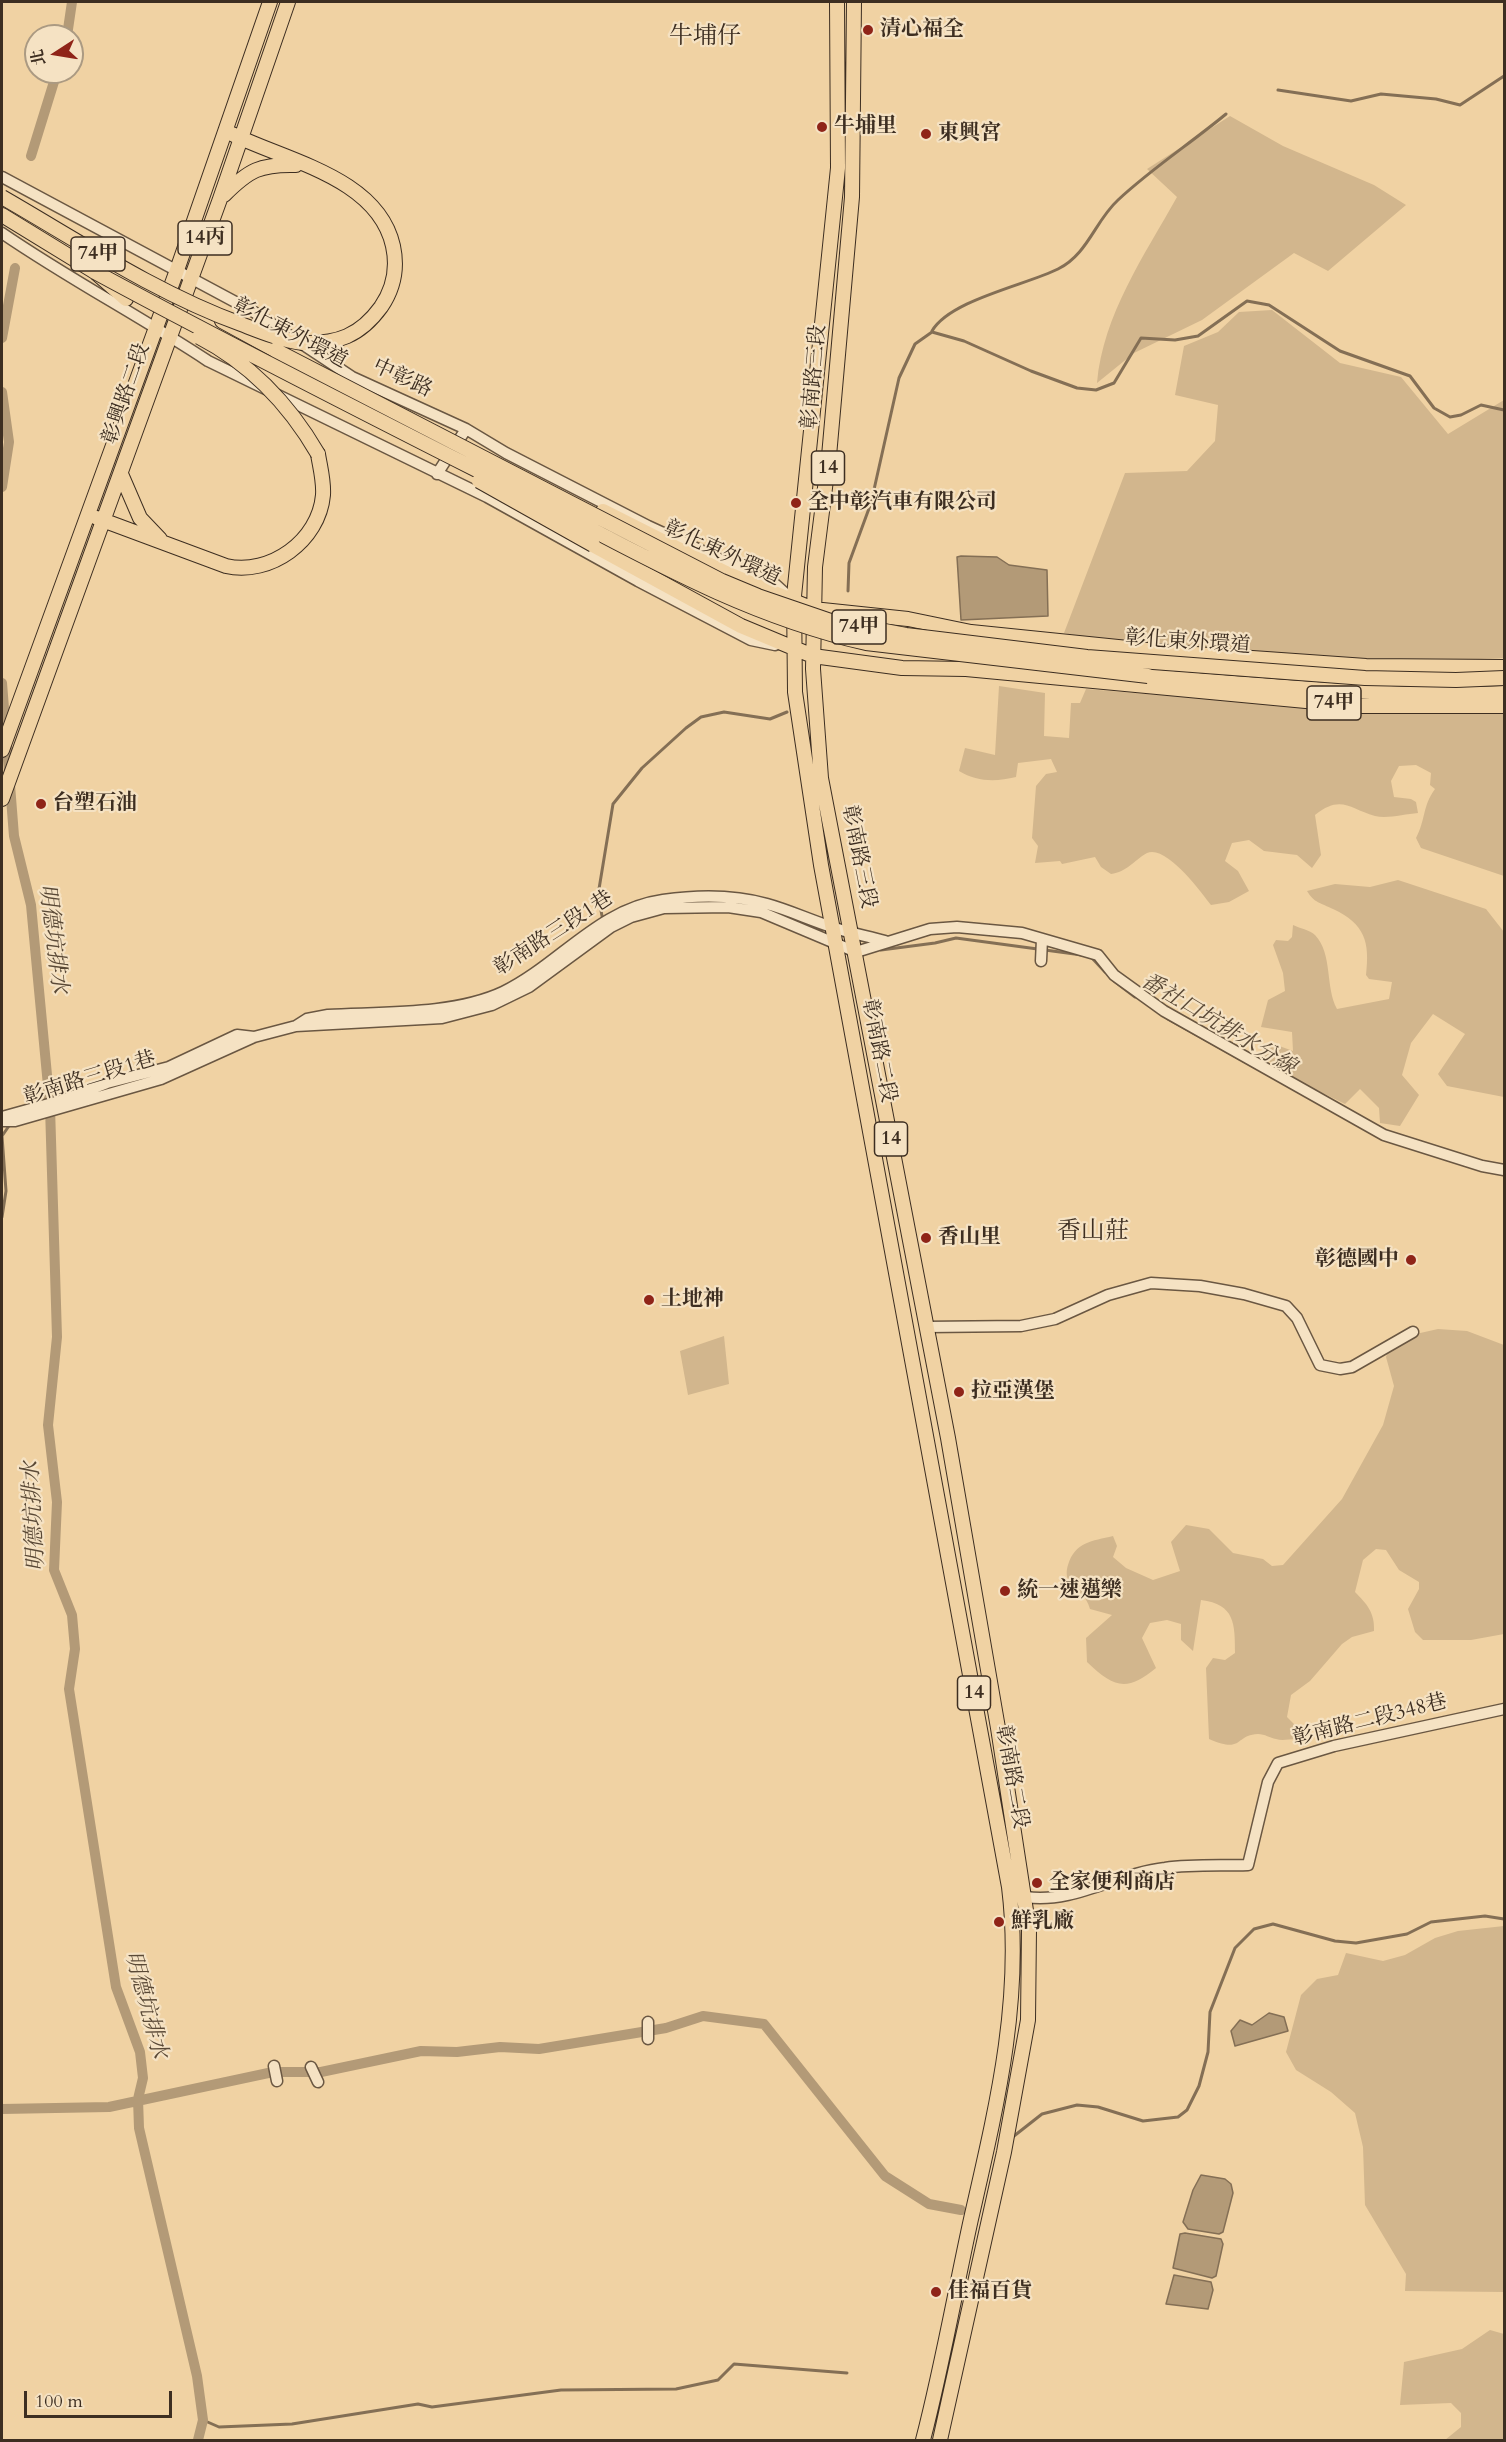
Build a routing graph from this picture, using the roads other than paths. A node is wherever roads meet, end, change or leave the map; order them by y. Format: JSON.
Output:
{"nodes":[{"id":1,"x":270,"y":2,"type":"edge"},
{"id":2,"x":288,"y":2,"type":"edge"},
{"id":3,"x":837,"y":2,"type":"edge"},
{"id":4,"x":854,"y":2,"type":"edge"},
{"id":5,"x":224,"y":131,"type":"junction"},
{"id":6,"x":240,"y":138,"type":"junction"},
{"id":7,"x":303,"y":165,"type":"junction"},
{"id":8,"x":2,"y":177,"type":"edge"},
{"id":9,"x":2,"y":197,"type":"edge"},
{"id":10,"x":220,"y":199,"type":"junction"},
{"id":11,"x":2,"y":215,"type":"edge"},
{"id":12,"x":2,"y":233,"type":"edge"},
{"id":13,"x":177,"y":270,"type":"junction"},
{"id":14,"x":95,"y":272,"type":"junction"},
{"id":15,"x":190,"y":278,"type":"junction"},
{"id":16,"x":196,"y":307,"type":"junction"},
{"id":17,"x":156,"y":328,"type":"junction"},
{"id":18,"x":170,"y":336,"type":"junction"},
{"id":19,"x":466,"y":429,"type":"junction"},
{"id":20,"x":429,"y":438,"type":"junction"},
{"id":21,"x":507,"y":453,"type":"junction"},
{"id":22,"x":121,"y":474,"type":"junction"},
{"id":23,"x":437,"y":474,"type":"junction"},
{"id":24,"x":487,"y":497,"type":"junction"},
{"id":25,"x":86,"y":515,"type":"junction"},
{"id":26,"x":104,"y":521,"type":"junction"},
{"id":27,"x":163,"y":543,"type":"junction"},
{"id":28,"x":794,"y":602,"type":"junction"},
{"id":29,"x":813,"y":609,"type":"junction"},
{"id":30,"x":793,"y":648,"type":"junction"},
{"id":31,"x":813,"y":656,"type":"junction"},
{"id":32,"x":1504,"y":667,"type":"edge"},
{"id":33,"x":1504,"y":678,"type":"edge"},
{"id":34,"x":1504,"y":693,"type":"edge"},
{"id":35,"x":1504,"y":706,"type":"edge"},
{"id":36,"x":2,"y":750,"type":"edge"},
{"id":37,"x":2,"y":799,"type":"edge"},
{"id":38,"x":833,"y":928,"type":"junction"},
{"id":39,"x":852,"y":932,"type":"junction"},
{"id":40,"x":1042,"y":939,"type":"junction"},
{"id":41,"x":886,"y":941,"type":"junction"},
{"id":42,"x":836,"y":944,"type":"junction"},
{"id":43,"x":856,"y":952,"type":"junction"},
{"id":44,"x":1041,"y":961,"type":"dead end"},
{"id":45,"x":296,"y":1026,"type":"junction"},
{"id":46,"x":2,"y":1119,"type":"edge"},
{"id":47,"x":1504,"y":1170,"type":"edge"},
{"id":48,"x":926,"y":1327,"type":"junction"},
{"id":49,"x":906,"y":1328,"type":"junction"},
{"id":50,"x":1413,"y":1332,"type":"dead end"},
{"id":51,"x":1504,"y":1709,"type":"edge"},
{"id":52,"x":998,"y":1728,"type":"junction"},
{"id":53,"x":981,"y":1732,"type":"junction"},
{"id":54,"x":1009,"y":1887,"type":"junction"},
{"id":55,"x":1026,"y":1896,"type":"junction"},
{"id":56,"x":1013,"y":1973,"type":"junction"},
{"id":57,"x":1028,"y":1973,"type":"junction"},
{"id":58,"x":648,"y":2022,"type":"dead end"},
{"id":59,"x":648,"y":2038,"type":"dead end"},
{"id":60,"x":274,"y":2066,"type":"dead end"},
{"id":61,"x":311,"y":2067,"type":"dead end"},
{"id":62,"x":277,"y":2081,"type":"dead end"},
{"id":63,"x":318,"y":2082,"type":"dead end"},
{"id":64,"x":990,"y":2146,"type":"junction"},
{"id":65,"x":1004,"y":2152,"type":"junction"},
{"id":66,"x":932,"y":2406,"type":"junction"},
{"id":67,"x":948,"y":2408,"type":"junction"},
{"id":68,"x":923,"y":2440,"type":"edge"},
{"id":69,"x":940,"y":2440,"type":"edge"}],
"edges":[{"from":1,"to":5,"type":"main road","name":"彰興路二段","number":"14丙"},
{"from":2,"to":6,"type":"main road","name":"彰興路二段","number":"14丙"},
{"from":3,"to":28,"type":"main road","name":"彰南路三段","number":"14"},
{"from":4,"to":29,"type":"main road","name":"彰南路三段","number":"14"},
{"from":5,"to":6,"type":"main road"},
{"from":5,"to":13,"type":"main road","name":"彰興路二段","number":"14丙"},
{"from":6,"to":7,"type":"main road"},
{"from":6,"to":10,"type":"main road","name":"彰興路二段","number":"14丙"},
{"from":7,"to":10,"type":"main road"},
{"from":7,"to":16,"type":"main road","bridge":true},
{"from":8,"to":13,"type":"street","name":"中彰路"},
{"from":9,"to":16,"type":"main road","name":"彰化東外環道","number":"74甲","bridge":true},
{"from":10,"to":15,"type":"main road","name":"彰興路二段","number":"14丙"},
{"from":11,"to":14,"type":"main road","name":"彰化東外環道","number":"74甲"},
{"from":12,"to":17,"type":"street"},
{"from":13,"to":15,"type":"street","name":"中彰路"},
{"from":13,"to":17,"type":"main road","name":"彰興路二段","number":"14丙"},
{"from":14,"to":20,"type":"main road","name":"彰化東外環道","number":"74甲","bridge":true},
{"from":14,"to":27,"type":"main road","bridge":true},
{"from":15,"to":18,"type":"main road","name":"彰興路二段","number":"14丙"},
{"from":15,"to":19,"type":"street","name":"中彰路"},
{"from":16,"to":20,"type":"main road","name":"彰化東外環道","number":"74甲","bridge":true},
{"from":17,"to":18,"type":"street"},
{"from":17,"to":25,"type":"main road","name":"彰興路二段","number":"14丙"},
{"from":18,"to":22,"type":"main road","name":"彰興路二段","number":"14丙"},
{"from":18,"to":23,"type":"street"},
{"from":19,"to":21,"type":"street","name":"中彰路"},
{"from":19,"to":23,"type":"street"},
{"from":20,"to":28,"type":"main road","name":"彰化東外環道","bridge":true},
{"from":20,"to":30,"type":"main road","bridge":true},
{"from":20,"to":33,"type":"main road","name":"彰化東外環道","number":"74甲","bridge":true},
{"from":20,"to":34,"type":"main road","name":"彰化東外環道","number":"74甲","bridge":true},
{"from":21,"to":24,"type":"street"},
{"from":21,"to":28,"type":"street","name":"中彰路"},
{"from":22,"to":26,"type":"main road","name":"彰興路二段","number":"14丙"},
{"from":22,"to":27,"type":"main road"},
{"from":23,"to":24,"type":"street"},
{"from":24,"to":30,"type":"street"},
{"from":25,"to":26,"type":"main road"},
{"from":25,"to":36,"type":"main road","name":"彰興路二段","number":"14丙"},
{"from":26,"to":27,"type":"main road"},
{"from":26,"to":37,"type":"main road","name":"彰興路二段","number":"14丙"},
{"from":28,"to":29,"type":"main road","name":"彰化東外環道"},
{"from":28,"to":30,"type":"main road","name":"彰南路三段","number":"14"},
{"from":29,"to":31,"type":"main road","name":"彰南路三段","number":"14"},
{"from":29,"to":32,"type":"main road","number":"74甲"},
{"from":30,"to":31,"type":"main road"},
{"from":30,"to":38,"type":"main road","name":"彰南路三段","number":"14"},
{"from":31,"to":35,"type":"main road","number":"74甲"},
{"from":31,"to":39,"type":"main road","name":"彰南路三段","number":"14"},
{"from":38,"to":39,"type":"street","name":"彰南路三段1巷"},
{"from":38,"to":42,"type":"main road","number":"14"},
{"from":38,"to":45,"type":"street","name":"彰南路三段1巷"},
{"from":39,"to":41,"type":"street","name":"彰南路三段1巷"},
{"from":39,"to":43,"type":"main road","number":"14"},
{"from":40,"to":41,"type":"street"},
{"from":40,"to":44,"type":"street"},
{"from":40,"to":47,"type":"street"},
{"from":41,"to":43,"type":"street"},
{"from":42,"to":43,"type":"street","name":"彰南路三段1巷"},
{"from":42,"to":45,"type":"street","name":"彰南路三段1巷"},
{"from":42,"to":49,"type":"main road","name":"彰南路二段","number":"14"},
{"from":43,"to":48,"type":"main road","name":"彰南路二段","number":"14"},
{"from":45,"to":46,"type":"street","name":"彰南路三段1巷"},
{"from":48,"to":49,"type":"main road"},
{"from":48,"to":50,"type":"street"},
{"from":48,"to":52,"type":"main road","name":"彰南路二段","number":"14"},
{"from":49,"to":53,"type":"main road","name":"彰南路二段","number":"14"},
{"from":51,"to":55,"type":"street","name":"彰南路二段348巷"},
{"from":52,"to":53,"type":"main road"},
{"from":52,"to":55,"type":"main road","name":"彰南路二段","number":"14"},
{"from":53,"to":54,"type":"main road","name":"彰南路二段","number":"14"},
{"from":54,"to":55,"type":"main road"},
{"from":54,"to":56,"type":"main road","name":"彰南路二段","number":"14"},
{"from":55,"to":57,"type":"main road","name":"彰南路二段","number":"14"},
{"from":56,"to":57,"type":"main road"},
{"from":56,"to":64,"type":"main road","name":"彰南路二段","number":"14"},
{"from":57,"to":65,"type":"main road","name":"彰南路二段","number":"14"},
{"from":58,"to":59,"type":"street"},
{"from":60,"to":62,"type":"street"},
{"from":61,"to":63,"type":"street"},
{"from":64,"to":65,"type":"main road"},
{"from":64,"to":66,"type":"main road","name":"彰南路二段","number":"14"},
{"from":65,"to":67,"type":"main road","name":"彰南路二段","number":"14"},
{"from":66,"to":67,"type":"main road"},
{"from":66,"to":68,"type":"main road","name":"彰南路二段","number":"14"},
{"from":67,"to":69,"type":"main road","name":"彰南路二段","number":"14"}]}
